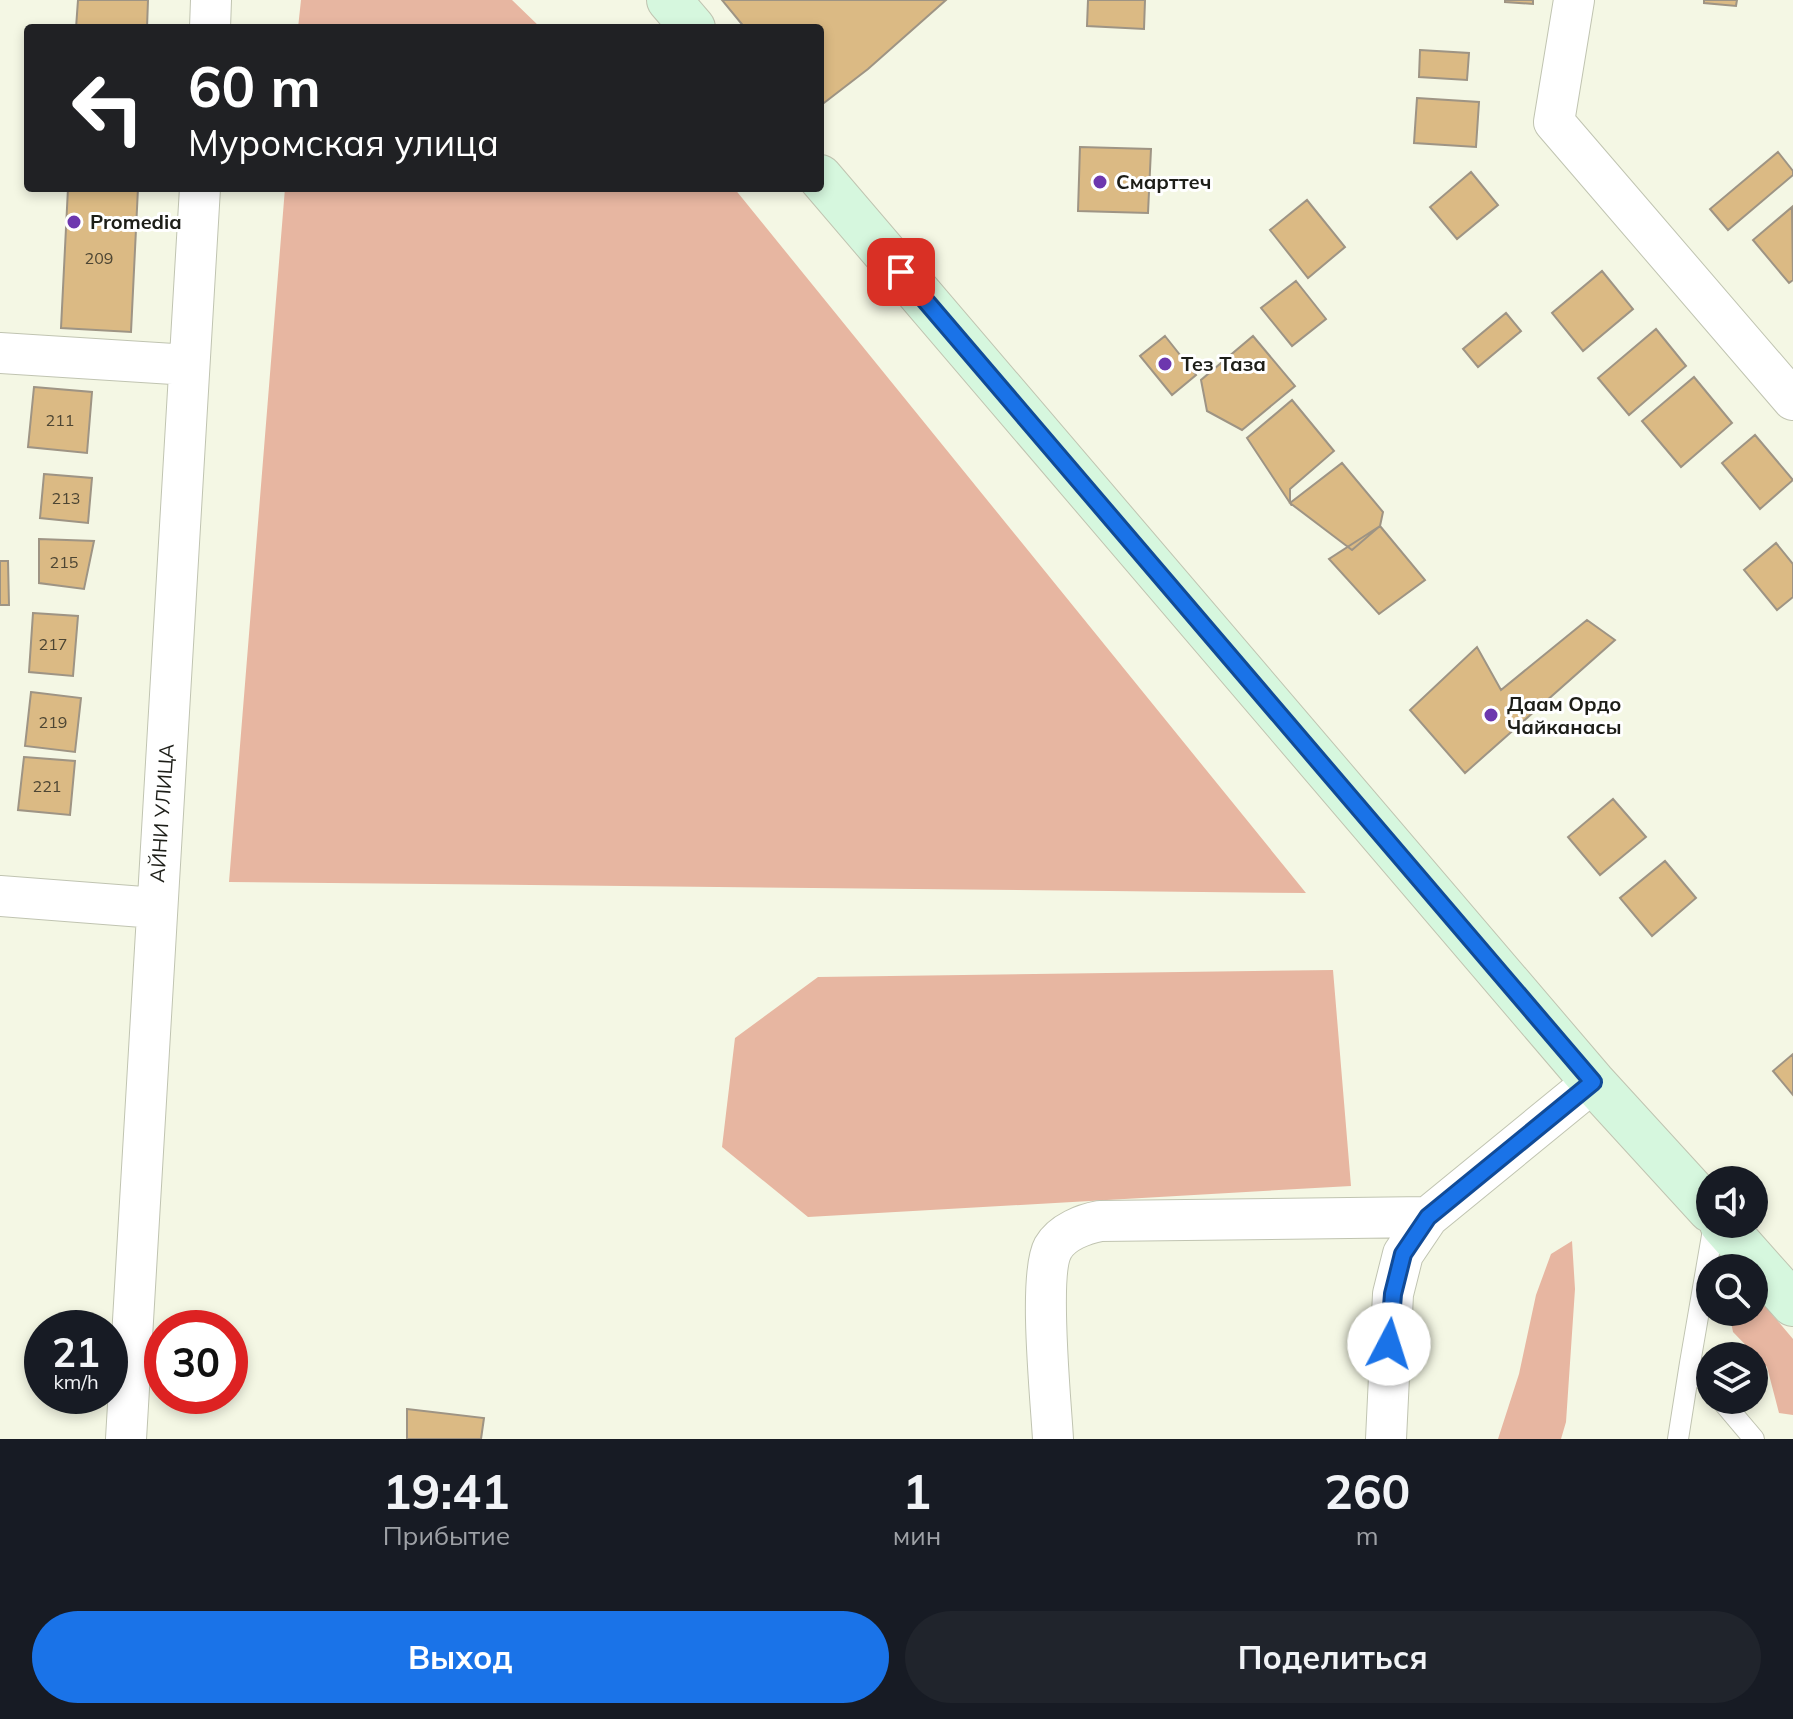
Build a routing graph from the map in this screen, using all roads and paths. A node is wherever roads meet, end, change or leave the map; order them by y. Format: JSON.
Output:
{"nodes":[{"id":1,"x":211,"y":0,"type":"edge"},
{"id":2,"x":669,"y":0,"type":"edge"},
{"id":3,"x":1574,"y":0,"type":"edge"},
{"id":4,"x":210,"y":24,"type":"edge"},
{"id":5,"x":690,"y":24,"type":"edge"},
{"id":6,"x":824,"y":182,"type":"edge"},
{"id":7,"x":200,"y":192,"type":"edge"},
{"id":8,"x":0,"y":353,"type":"edge"},
{"id":9,"x":189,"y":365,"type":"junction"},
{"id":10,"x":1793,"y":400,"type":"edge"},
{"id":11,"x":0,"y":896,"type":"edge"},
{"id":12,"x":156,"y":908,"type":"junction"},
{"id":13,"x":1593,"y":1082,"type":"junction"},
{"id":14,"x":1696,"y":1195,"type":"edge"},
{"id":15,"x":1428,"y":1217,"type":"junction"},
{"id":16,"x":1712,"y":1238,"type":"edge"},
{"id":17,"x":1734,"y":1238,"type":"edge"},
{"id":18,"x":1793,"y":1304,"type":"edge"},
{"id":19,"x":1690,"y":1363,"type":"junction"},
{"id":20,"x":1696,"y":1370,"type":"edge"},
{"id":21,"x":1733,"y":1414,"type":"edge"},
{"id":22,"x":126,"y":1439,"type":"edge"},
{"id":23,"x":1053,"y":1439,"type":"edge"},
{"id":24,"x":1386,"y":1439,"type":"edge"},
{"id":25,"x":1678,"y":1439,"type":"edge"},
{"id":26,"x":1754,"y":1439,"type":"edge"}],
"edges":[{"from":1,"to":4,"type":"street"},
{"from":2,"to":5,"type":"main road"},
{"from":3,"to":10,"type":"street"},
{"from":6,"to":13,"type":"main road"},
{"from":7,"to":9,"type":"street","name":"АЙНИ УЛИЦА"},
{"from":8,"to":9,"type":"street"},
{"from":9,"to":12,"type":"street","name":"АЙНИ УЛИЦА"},
{"from":11,"to":12,"type":"street"},
{"from":12,"to":22,"type":"street","name":"АЙНИ УЛИЦА"},
{"from":13,"to":14,"type":"main road"},
{"from":13,"to":15,"type":"street"},
{"from":15,"to":23,"type":"street"},
{"from":15,"to":24,"type":"street"},
{"from":16,"to":19,"type":"lane"},
{"from":17,"to":18,"type":"main road"},
{"from":19,"to":20,"type":"lane"},
{"from":19,"to":25,"type":"lane"},
{"from":21,"to":26,"type":"lane"}]}
